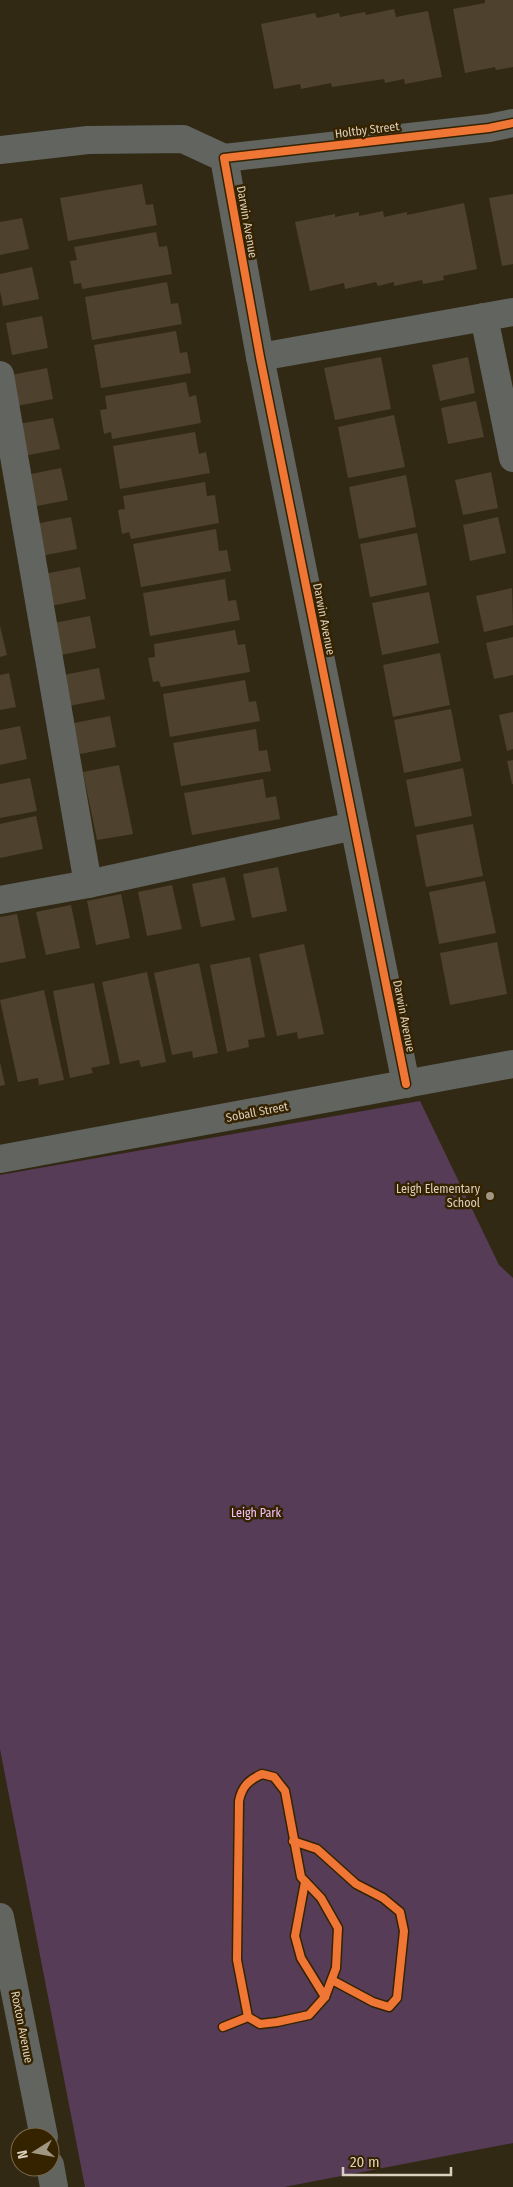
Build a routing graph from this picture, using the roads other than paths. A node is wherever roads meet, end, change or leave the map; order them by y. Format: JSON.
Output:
{"nodes":[{"id":1,"x":513,"y":123,"type":"edge"},
{"id":2,"x":0,"y":150,"type":"edge"},
{"id":3,"x":224,"y":158,"type":"junction"},
{"id":4,"x":513,"y":312,"type":"edge"},
{"id":5,"x":484,"y":317,"type":"junction"},
{"id":6,"x":260,"y":357,"type":"junction"},
{"id":7,"x":0,"y":375,"type":"edge"},
{"id":8,"x":513,"y":458,"type":"edge"},
{"id":9,"x":354,"y":826,"type":"junction"},
{"id":10,"x":88,"y":884,"type":"junction"},
{"id":11,"x":0,"y":900,"type":"edge"},
{"id":12,"x":513,"y":1064,"type":"edge"},
{"id":13,"x":406,"y":1084,"type":"junction"},
{"id":14,"x":0,"y":1160,"type":"edge"},
{"id":15,"x":0,"y":1917,"type":"edge"},
{"id":16,"x":42,"y":2127,"type":"edge"}],
"edges":[{"from":1,"to":3,"type":"street","name":"Holtby Street"},
{"from":2,"to":3,"type":"street"},
{"from":3,"to":6,"type":"street","name":"Darwin Avenue"},
{"from":4,"to":5,"type":"street"},
{"from":5,"to":6,"type":"street"},
{"from":5,"to":8,"type":"street"},
{"from":6,"to":9,"type":"street","name":"Darwin Avenue"},
{"from":7,"to":10,"type":"street"},
{"from":9,"to":10,"type":"street"},
{"from":9,"to":13,"type":"street","name":"Darwin Avenue"},
{"from":10,"to":11,"type":"street"},
{"from":12,"to":13,"type":"street","name":"Soball Street"},
{"from":13,"to":14,"type":"street","name":"Soball Street"},
{"from":15,"to":16,"type":"street","name":"Roxton Avenue"}]}
